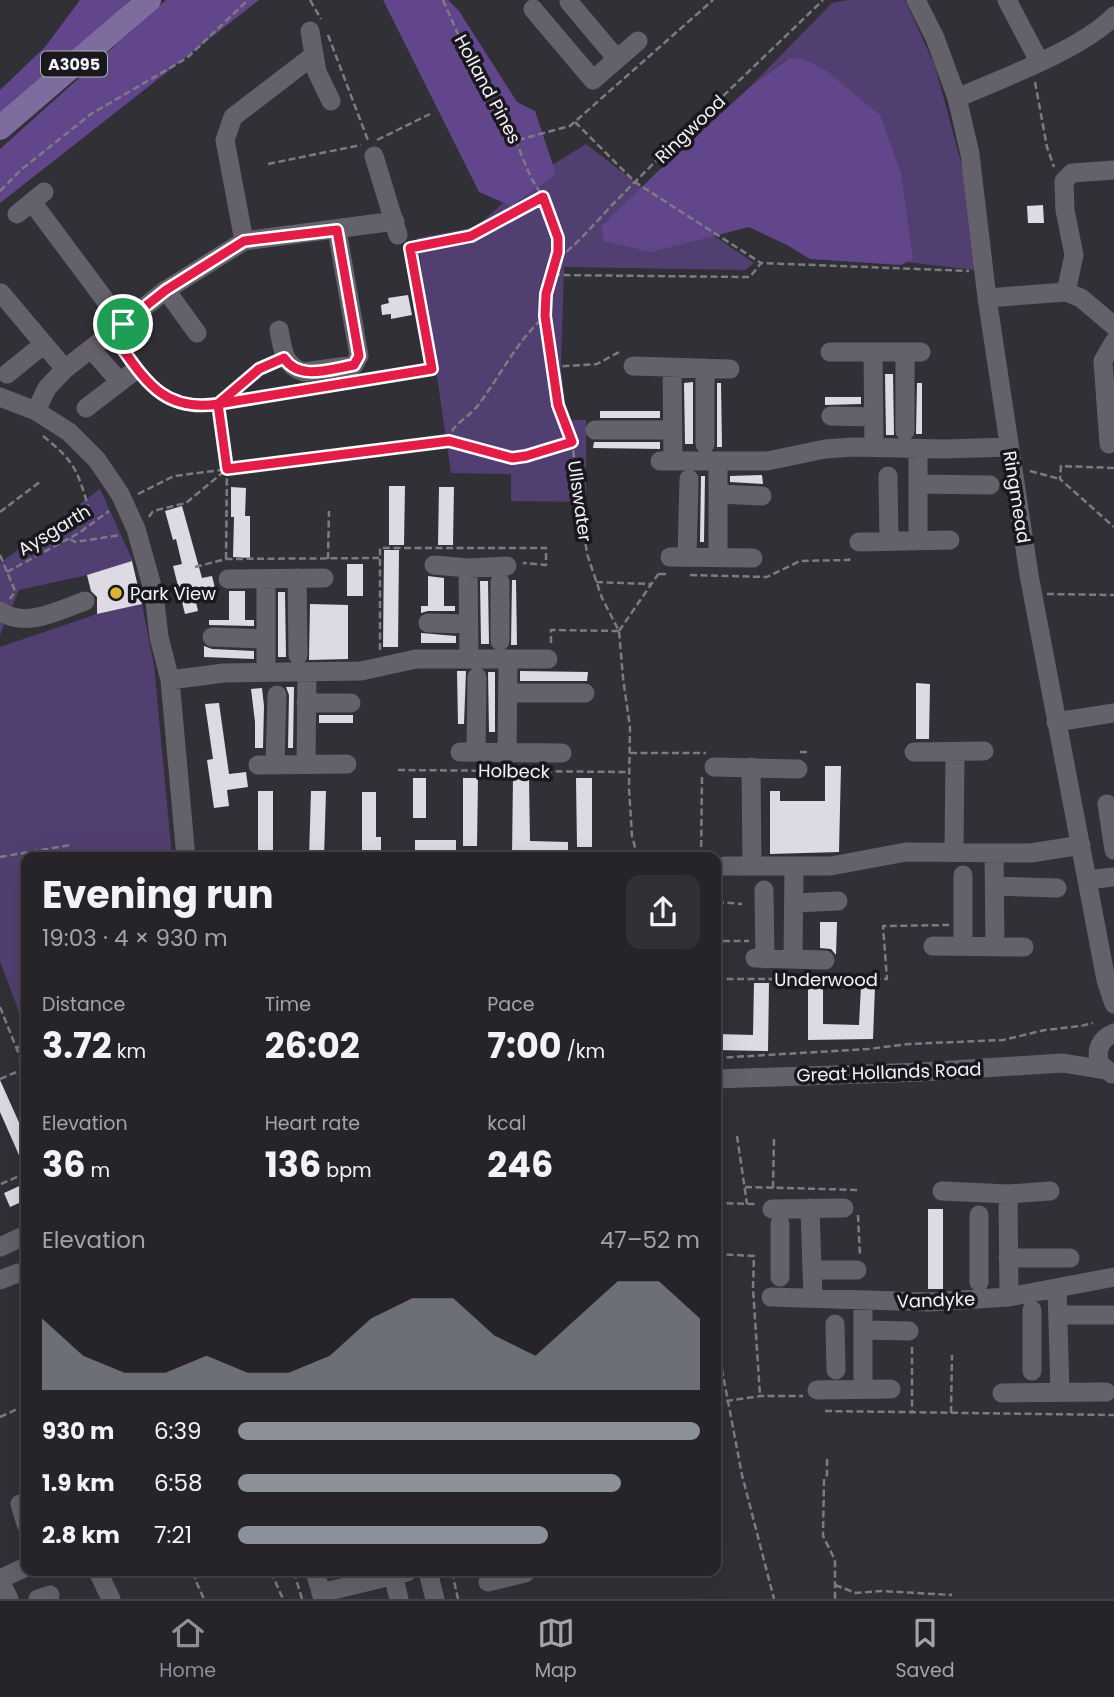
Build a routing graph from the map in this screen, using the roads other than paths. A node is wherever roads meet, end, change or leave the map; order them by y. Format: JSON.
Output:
{"nodes":[{"id":1,"x":149,"y":0,"type":"edge"},
{"id":2,"x":916,"y":0,"type":"edge"},
{"id":3,"x":1007,"y":0,"type":"edge"},
{"id":4,"x":569,"y":2,"type":"dead end"},
{"id":5,"x":533,"y":9,"type":"edge"},
{"id":6,"x":1114,"y":16,"type":"edge"},
{"id":7,"x":310,"y":31,"type":"dead end"},
{"id":8,"x":638,"y":41,"type":"dead end"},
{"id":9,"x":617,"y":59,"type":"junction"},
{"id":10,"x":316,"y":63,"type":"junction"},
{"id":11,"x":1035,"y":63,"type":"junction"},
{"id":12,"x":957,"y":98,"type":"junction"},
{"id":13,"x":331,"y":101,"type":"dead end"},
{"id":14,"x":0,"y":128,"type":"edge"},
{"id":15,"x":372,"y":150,"type":"road end"},
{"id":16,"x":1114,"y":170,"type":"edge"},
{"id":17,"x":31,"y":203,"type":"dead end"},
{"id":18,"x":337,"y":230,"type":"junction"},
{"id":19,"x":244,"y":241,"type":"junction"},
{"id":20,"x":166,"y":290,"type":"junction"},
{"id":21,"x":1066,"y":292,"type":"junction"},
{"id":22,"x":987,"y":298,"type":"junction"},
{"id":23,"x":3,"y":301,"type":"edge"},
{"id":24,"x":1114,"y":326,"type":"edge"},
{"id":25,"x":117,"y":329,"type":"junction"},
{"id":26,"x":279,"y":330,"type":"dead end"},
{"id":27,"x":197,"y":333,"type":"dead end"},
{"id":28,"x":1114,"y":342,"type":"edge"},
{"id":29,"x":44,"y":344,"type":"junction"},
{"id":30,"x":90,"y":349,"type":"junction"},
{"id":31,"x":830,"y":352,"type":"dead end"},
{"id":32,"x":873,"y":352,"type":"junction"},
{"id":33,"x":627,"y":358,"type":"road end"},
{"id":34,"x":672,"y":367,"type":"junction"},
{"id":35,"x":705,"y":368,"type":"junction"},
{"id":36,"x":65,"y":369,"type":"junction"},
{"id":37,"x":730,"y":369,"type":"dead end"},
{"id":38,"x":7,"y":374,"type":"dead end"},
{"id":39,"x":0,"y":397,"type":"edge"},
{"id":40,"x":86,"y":408,"type":"dead end"},
{"id":41,"x":36,"y":411,"type":"junction"},
{"id":42,"x":831,"y":416,"type":"dead end"},
{"id":43,"x":873,"y":416,"type":"junction"},
{"id":44,"x":595,"y":430,"type":"dead end"},
{"id":45,"x":673,"y":430,"type":"junction"},
{"id":46,"x":905,"y":431,"type":"dead end"},
{"id":47,"x":705,"y":444,"type":"dead end"},
{"id":48,"x":1109,"y":444,"type":"dead end"},
{"id":49,"x":874,"y":447,"type":"junction"},
{"id":50,"x":1009,"y":447,"type":"junction"},
{"id":51,"x":918,"y":449,"type":"junction"},
{"id":52,"x":718,"y":461,"type":"junction"},
{"id":53,"x":888,"y":476,"type":"dead end"},
{"id":54,"x":689,"y":479,"type":"dead end"},
{"id":55,"x":918,"y":484,"type":"junction"},
{"id":56,"x":990,"y":485,"type":"dead end"},
{"id":57,"x":718,"y":494,"type":"junction"},
{"id":58,"x":762,"y":496,"type":"dead end"},
{"id":59,"x":918,"y":540,"type":"junction"},
{"id":60,"x":950,"y":540,"type":"dead end"},
{"id":61,"x":889,"y":541,"type":"junction"},
{"id":62,"x":859,"y":542,"type":"dead end"},
{"id":63,"x":718,"y":558,"type":"junction"},
{"id":64,"x":753,"y":558,"type":"dead end"},
{"id":65,"x":434,"y":565,"type":"dead end"},
{"id":66,"x":326,"y":568,"type":"road end"},
{"id":67,"x":468,"y":568,"type":"junction"},
{"id":68,"x":227,"y":569,"type":"road end"},
{"id":69,"x":297,"y":578,"type":"junction"},
{"id":70,"x":266,"y":579,"type":"junction"},
{"id":71,"x":85,"y":601,"type":"dead end"},
{"id":72,"x":0,"y":611,"type":"edge"},
{"id":73,"x":500,"y":611,"type":"junction"},
{"id":74,"x":468,"y":617,"type":"junction"},
{"id":75,"x":428,"y":623,"type":"dead end"},
{"id":76,"x":212,"y":637,"type":"dead end"},
{"id":77,"x":266,"y":639,"type":"junction"},
{"id":78,"x":500,"y":641,"type":"dead end"},
{"id":79,"x":548,"y":659,"type":"road end"},
{"id":80,"x":508,"y":661,"type":"junction"},
{"id":81,"x":302,"y":664,"type":"junction"},
{"id":82,"x":473,"y":668,"type":"junction"},
{"id":83,"x":266,"y":672,"type":"junction"},
{"id":84,"x":170,"y":680,"type":"junction"},
{"id":85,"x":508,"y":693,"type":"junction"},
{"id":86,"x":585,"y":693,"type":"dead end"},
{"id":87,"x":277,"y":695,"type":"dead end"},
{"id":88,"x":306,"y":703,"type":"junction"},
{"id":89,"x":351,"y":704,"type":"dead end"},
{"id":90,"x":1114,"y":713,"type":"edge"},
{"id":91,"x":1056,"y":722,"type":"junction"},
{"id":92,"x":984,"y":751,"type":"dead end"},
{"id":93,"x":914,"y":752,"type":"dead end"},
{"id":94,"x":955,"y":752,"type":"junction"},
{"id":95,"x":508,"y":753,"type":"junction"},
{"id":96,"x":562,"y":753,"type":"dead end"},
{"id":97,"x":306,"y":764,"type":"junction"},
{"id":98,"x":347,"y":764,"type":"dead end"},
{"id":99,"x":708,"y":766,"type":"road end"},
{"id":100,"x":751,"y":768,"type":"junction"},
{"id":101,"x":797,"y":769,"type":"dead end"},
{"id":102,"x":1107,"y":804,"type":"dead end"},
{"id":103,"x":1081,"y":845,"type":"junction"},
{"id":104,"x":1114,"y":850,"type":"edge"},
{"id":105,"x":185,"y":852,"type":"edge"},
{"id":106,"x":954,"y":852,"type":"junction"},
{"id":107,"x":994,"y":855,"type":"junction"},
{"id":108,"x":752,"y":866,"type":"junction"},
{"id":109,"x":721,"y":867,"type":"edge"},
{"id":110,"x":794,"y":867,"type":"junction"},
{"id":111,"x":963,"y":874,"type":"dead end"},
{"id":112,"x":1114,"y":877,"type":"edge"},
{"id":113,"x":1087,"y":880,"type":"junction"},
{"id":114,"x":995,"y":887,"type":"junction"},
{"id":115,"x":1057,"y":888,"type":"dead end"},
{"id":116,"x":764,"y":890,"type":"dead end"},
{"id":117,"x":838,"y":901,"type":"dead end"},
{"id":118,"x":794,"y":903,"type":"junction"},
{"id":119,"x":933,"y":946,"type":"dead end"},
{"id":120,"x":963,"y":946,"type":"junction"},
{"id":121,"x":995,"y":947,"type":"junction"},
{"id":122,"x":1024,"y":947,"type":"dead end"},
{"id":123,"x":793,"y":959,"type":"junction"},
{"id":124,"x":825,"y":960,"type":"dead end"},
{"id":125,"x":1112,"y":1001,"type":"edge"},
{"id":126,"x":1103,"y":1034,"type":"edge"},
{"id":127,"x":1063,"y":1063,"type":"junction"},
{"id":128,"x":1110,"y":1076,"type":"edge"},
{"id":129,"x":721,"y":1079,"type":"edge"},
{"id":130,"x":943,"y":1191,"type":"dead end"},
{"id":131,"x":1050,"y":1191,"type":"dead end"},
{"id":132,"x":1008,"y":1194,"type":"junction"},
{"id":133,"x":810,"y":1208,"type":"junction"},
{"id":134,"x":844,"y":1208,"type":"road end"},
{"id":135,"x":979,"y":1215,"type":"dead end"},
{"id":136,"x":777,"y":1224,"type":"junction"},
{"id":137,"x":21,"y":1237,"type":"edge"},
{"id":138,"x":811,"y":1241,"type":"junction"},
{"id":139,"x":1,"y":1243,"type":"edge"},
{"id":140,"x":980,"y":1245,"type":"junction"},
{"id":141,"x":1008,"y":1253,"type":"junction"},
{"id":142,"x":1070,"y":1258,"type":"dead end"},
{"id":143,"x":857,"y":1269,"type":"road end"},
{"id":144,"x":812,"y":1270,"type":"junction"},
{"id":145,"x":780,"y":1277,"type":"dead end"},
{"id":146,"x":1114,"y":1277,"type":"edge"},
{"id":147,"x":979,"y":1282,"type":"dead end"},
{"id":148,"x":1057,"y":1289,"type":"junction"},
{"id":149,"x":771,"y":1297,"type":"dead end"},
{"id":150,"x":1009,"y":1297,"type":"junction"},
{"id":151,"x":813,"y":1298,"type":"junction"},
{"id":152,"x":863,"y":1302,"type":"junction"},
{"id":153,"x":1032,"y":1310,"type":"dead end"},
{"id":154,"x":1058,"y":1314,"type":"junction"},
{"id":155,"x":1114,"y":1315,"type":"edge"},
{"id":156,"x":835,"y":1324,"type":"dead end"},
{"id":157,"x":863,"y":1330,"type":"junction"},
{"id":158,"x":909,"y":1331,"type":"road end"},
{"id":159,"x":1032,"y":1341,"type":"junction"},
{"id":160,"x":1059,"y":1343,"type":"junction"},
{"id":161,"x":863,"y":1357,"type":"junction"},
{"id":162,"x":1032,"y":1371,"type":"dead end"},
{"id":163,"x":891,"y":1389,"type":"dead end"},
{"id":164,"x":863,"y":1390,"type":"junction"},
{"id":165,"x":1060,"y":1392,"type":"junction"},
{"id":166,"x":1106,"y":1392,"type":"dead end"},
{"id":167,"x":811,"y":1393,"type":"road end"},
{"id":168,"x":1002,"y":1394,"type":"dead end"},
{"id":169,"x":20,"y":1504,"type":"dead end"},
{"id":170,"x":21,"y":1507,"type":"edge"},
{"id":171,"x":21,"y":1570,"type":"edge"},
{"id":172,"x":100,"y":1576,"type":"edge"},
{"id":173,"x":316,"y":1576,"type":"edge"},
{"id":174,"x":385,"y":1576,"type":"edge"},
{"id":175,"x":392,"y":1576,"type":"edge"},
{"id":176,"x":429,"y":1576,"type":"edge"},
{"id":177,"x":515,"y":1576,"type":"edge"},
{"id":178,"x":0,"y":1580,"type":"edge"},
{"id":179,"x":489,"y":1584,"type":"edge"},
{"id":180,"x":322,"y":1596,"type":"edge"},
{"id":181,"x":9,"y":1599,"type":"edge"},
{"id":182,"x":111,"y":1599,"type":"edge"},
{"id":183,"x":399,"y":1599,"type":"edge"},
{"id":184,"x":435,"y":1599,"type":"edge"}],
"edges":[{"from":1,"to":14,"type":"main road","number":"A3095"},
{"from":2,"to":12,"type":"street","name":"Ringmead"},
{"from":3,"to":11,"type":"street"},
{"from":4,"to":9,"type":"street"},
{"from":5,"to":9,"type":"street"},
{"from":6,"to":11,"type":"street"},
{"from":7,"to":10,"type":"street"},
{"from":8,"to":9,"type":"street"},
{"from":10,"to":13,"type":"street"},
{"from":10,"to":19,"type":"street"},
{"from":11,"to":12,"type":"street"},
{"from":12,"to":22,"type":"street","name":"Ringmead"},
{"from":15,"to":18,"type":"street"},
{"from":16,"to":21,"type":"street"},
{"from":17,"to":25,"type":"street"},
{"from":18,"to":19,"type":"street"},
{"from":18,"to":26,"type":"street"},
{"from":19,"to":20,"type":"street"},
{"from":20,"to":25,"type":"street"},
{"from":20,"to":27,"type":"street"},
{"from":21,"to":22,"type":"street"},
{"from":21,"to":24,"type":"street"},
{"from":22,"to":50,"type":"street","name":"Ringmead"},
{"from":23,"to":29,"type":"street"},
{"from":25,"to":30,"type":"street"},
{"from":28,"to":48,"type":"street"},
{"from":29,"to":36,"type":"street"},
{"from":29,"to":38,"type":"street"},
{"from":30,"to":36,"type":"street"},
{"from":30,"to":40,"type":"street"},
{"from":31,"to":32,"type":"street"},
{"from":32,"to":43,"type":"street"},
{"from":32,"to":46,"type":"street"},
{"from":33,"to":34,"type":"street"},
{"from":34,"to":35,"type":"street"},
{"from":34,"to":45,"type":"street"},
{"from":35,"to":37,"type":"street"},
{"from":35,"to":47,"type":"street"},
{"from":36,"to":41,"type":"street"},
{"from":39,"to":41,"type":"street"},
{"from":41,"to":84,"type":"street"},
{"from":42,"to":43,"type":"street"},
{"from":43,"to":49,"type":"street"},
{"from":44,"to":45,"type":"street"},
{"from":45,"to":52,"type":"street"},
{"from":49,"to":51,"type":"street"},
{"from":49,"to":52,"type":"street"},
{"from":50,"to":51,"type":"street"},
{"from":50,"to":91,"type":"street","name":"Ringmead"},
{"from":51,"to":55,"type":"street"},
{"from":52,"to":57,"type":"street"},
{"from":53,"to":61,"type":"street"},
{"from":54,"to":63,"type":"street"},
{"from":55,"to":56,"type":"street"},
{"from":55,"to":59,"type":"street"},
{"from":57,"to":58,"type":"street"},
{"from":57,"to":63,"type":"street"},
{"from":59,"to":60,"type":"street"},
{"from":59,"to":61,"type":"street"},
{"from":61,"to":62,"type":"street"},
{"from":63,"to":64,"type":"street"},
{"from":65,"to":67,"type":"street"},
{"from":66,"to":69,"type":"street"},
{"from":67,"to":73,"type":"street"},
{"from":67,"to":74,"type":"street"},
{"from":68,"to":70,"type":"street"},
{"from":69,"to":70,"type":"street"},
{"from":69,"to":81,"type":"street"},
{"from":70,"to":77,"type":"street"},
{"from":71,"to":72,"type":"street"},
{"from":73,"to":74,"type":"street"},
{"from":73,"to":78,"type":"street"},
{"from":74,"to":75,"type":"street"},
{"from":74,"to":82,"type":"street"},
{"from":76,"to":77,"type":"street"},
{"from":77,"to":83,"type":"street"},
{"from":79,"to":80,"type":"street"},
{"from":80,"to":82,"type":"street"},
{"from":80,"to":85,"type":"street","name":"Holbeck"},
{"from":81,"to":82,"type":"street"},
{"from":81,"to":83,"type":"street"},
{"from":81,"to":88,"type":"street"},
{"from":82,"to":95,"type":"street","name":"Holbeck"},
{"from":83,"to":84,"type":"street"},
{"from":84,"to":105,"type":"street"},
{"from":85,"to":86,"type":"street"},
{"from":85,"to":95,"type":"street","name":"Holbeck"},
{"from":87,"to":97,"type":"street"},
{"from":88,"to":89,"type":"street"},
{"from":88,"to":97,"type":"street"},
{"from":90,"to":91,"type":"street"},
{"from":91,"to":103,"type":"street","name":"Ringmead"},
{"from":92,"to":94,"type":"street"},
{"from":93,"to":94,"type":"street"},
{"from":94,"to":106,"type":"street"},
{"from":95,"to":96,"type":"street","name":"Holbeck"},
{"from":97,"to":98,"type":"street"},
{"from":99,"to":100,"type":"street"},
{"from":100,"to":101,"type":"street"},
{"from":100,"to":108,"type":"street"},
{"from":102,"to":104,"type":"street"},
{"from":103,"to":107,"type":"street"},
{"from":103,"to":113,"type":"street","name":"Ringmead"},
{"from":106,"to":107,"type":"street"},
{"from":106,"to":110,"type":"street"},
{"from":107,"to":114,"type":"street"},
{"from":108,"to":109,"type":"street"},
{"from":108,"to":110,"type":"street"},
{"from":110,"to":118,"type":"street","name":"Underwood"},
{"from":111,"to":120,"type":"street"},
{"from":112,"to":113,"type":"street"},
{"from":113,"to":125,"type":"street","name":"Ringmead"},
{"from":114,"to":115,"type":"street"},
{"from":114,"to":121,"type":"street"},
{"from":116,"to":123,"type":"street","name":"Underwood"},
{"from":117,"to":118,"type":"street"},
{"from":118,"to":123,"type":"street","name":"Underwood"},
{"from":119,"to":120,"type":"street"},
{"from":120,"to":121,"type":"street"},
{"from":121,"to":122,"type":"street"},
{"from":123,"to":124,"type":"street","name":"Underwood"},
{"from":125,"to":126,"type":"street","name":"Ringmead"},
{"from":126,"to":127,"type":"street","name":"Great Hollands Road"},
{"from":126,"to":128,"type":"street"},
{"from":127,"to":128,"type":"street","name":"Great Hollands Road"},
{"from":127,"to":129,"type":"street","name":"Great Hollands Road"},
{"from":130,"to":132,"type":"street"},
{"from":131,"to":132,"type":"street"},
{"from":132,"to":141,"type":"street"},
{"from":133,"to":134,"type":"street"},
{"from":133,"to":136,"type":"street"},
{"from":133,"to":138,"type":"street"},
{"from":135,"to":140,"type":"street"},
{"from":136,"to":138,"type":"street"},
{"from":136,"to":145,"type":"street"},
{"from":137,"to":139,"type":"street"},
{"from":138,"to":144,"type":"street"},
{"from":140,"to":141,"type":"street"},
{"from":140,"to":147,"type":"street"},
{"from":141,"to":142,"type":"street"},
{"from":141,"to":150,"type":"street"},
{"from":143,"to":144,"type":"street"},
{"from":144,"to":151,"type":"street"},
{"from":146,"to":148,"type":"street","name":"Vandyke"},
{"from":148,"to":150,"type":"street","name":"Vandyke"},
{"from":148,"to":154,"type":"street"},
{"from":149,"to":151,"type":"street","name":"Vandyke"},
{"from":150,"to":152,"type":"street","name":"Vandyke"},
{"from":151,"to":152,"type":"street","name":"Vandyke"},
{"from":152,"to":157,"type":"street"},
{"from":153,"to":159,"type":"street"},
{"from":154,"to":155,"type":"street"},
{"from":154,"to":160,"type":"street"},
{"from":156,"to":161,"type":"street"},
{"from":157,"to":158,"type":"street"},
{"from":157,"to":161,"type":"street"},
{"from":159,"to":160,"type":"street"},
{"from":159,"to":162,"type":"street"},
{"from":160,"to":165,"type":"street"},
{"from":161,"to":164,"type":"street"},
{"from":163,"to":164,"type":"street"},
{"from":164,"to":167,"type":"street"},
{"from":165,"to":166,"type":"street"},
{"from":165,"to":168,"type":"street"},
{"from":169,"to":170,"type":"street"},
{"from":171,"to":178,"type":"street"},
{"from":172,"to":182,"type":"street"},
{"from":173,"to":180,"type":"street"},
{"from":174,"to":180,"type":"street"},
{"from":175,"to":183,"type":"street"},
{"from":176,"to":184,"type":"street"},
{"from":177,"to":179,"type":"street"},
{"from":178,"to":181,"type":"street"}]}
